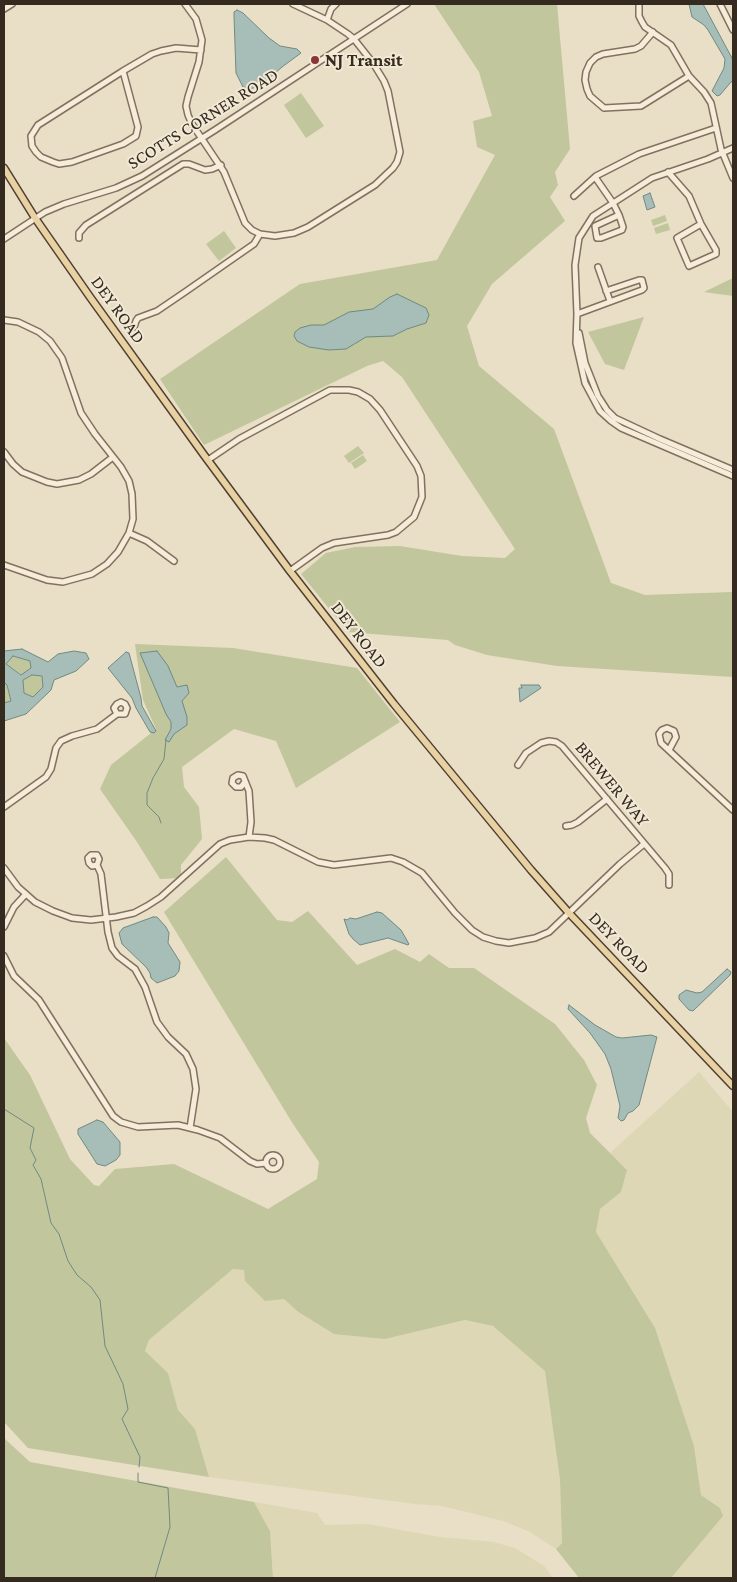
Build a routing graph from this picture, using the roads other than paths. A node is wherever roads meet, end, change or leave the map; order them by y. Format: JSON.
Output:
{"nodes":[{"id":1,"x":12,"y":4,"type":"edge"},
{"id":2,"x":185,"y":4,"type":"edge"},
{"id":3,"x":293,"y":4,"type":"edge"},
{"id":4,"x":336,"y":4,"type":"edge"},
{"id":5,"x":408,"y":4,"type":"edge"},
{"id":6,"x":633,"y":4,"type":"edge"},
{"id":7,"x":639,"y":4,"type":"edge"},
{"id":8,"x":720,"y":4,"type":"edge"},
{"id":9,"x":4,"y":8,"type":"edge"},
{"id":10,"x":327,"y":20,"type":"junction"},
{"id":11,"x":733,"y":30,"type":"edge"},
{"id":12,"x":654,"y":32,"type":"junction"},
{"id":13,"x":354,"y":39,"type":"junction"},
{"id":14,"x":201,"y":50,"type":"junction"},
{"id":15,"x":123,"y":71,"type":"junction"},
{"id":16,"x":689,"y":76,"type":"junction"},
{"id":17,"x":716,"y":128,"type":"junction"},
{"id":18,"x":203,"y":138,"type":"junction"},
{"id":19,"x":733,"y":148,"type":"edge"},
{"id":20,"x":723,"y":153,"type":"junction"},
{"id":21,"x":220,"y":165,"type":"junction"},
{"id":22,"x":4,"y":168,"type":"edge"},
{"id":23,"x":668,"y":172,"type":"junction"},
{"id":24,"x":733,"y":176,"type":"edge"},
{"id":25,"x":594,"y":177,"type":"junction"},
{"id":26,"x":574,"y":196,"type":"dead end"},
{"id":27,"x":613,"y":203,"type":"junction"},
{"id":28,"x":619,"y":215,"type":"junction"},
{"id":29,"x":35,"y":218,"type":"junction"},
{"id":30,"x":702,"y":224,"type":"junction"},
{"id":31,"x":260,"y":234,"type":"junction"},
{"id":32,"x":78,"y":238,"type":"dead end"},
{"id":33,"x":4,"y":239,"type":"edge"},
{"id":34,"x":598,"y":267,"type":"dead end"},
{"id":35,"x":606,"y":291,"type":"junction"},
{"id":36,"x":610,"y":301,"type":"junction"},
{"id":37,"x":577,"y":314,"type":"junction"},
{"id":38,"x":4,"y":320,"type":"edge"},
{"id":39,"x":134,"y":327,"type":"dead end"},
{"id":40,"x":578,"y":330,"type":"junction"},
{"id":41,"x":4,"y":454,"type":"edge"},
{"id":42,"x":114,"y":457,"type":"junction"},
{"id":43,"x":208,"y":460,"type":"junction"},
{"id":44,"x":733,"y":470,"type":"edge"},
{"id":45,"x":733,"y":476,"type":"edge"},
{"id":46,"x":129,"y":533,"type":"junction"},
{"id":47,"x":174,"y":561,"type":"dead end"},
{"id":48,"x":4,"y":565,"type":"edge"},
{"id":49,"x":290,"y":571,"type":"junction"},
{"id":50,"x":117,"y":714,"type":"dead end"},
{"id":51,"x":669,"y":750,"type":"dead end"},
{"id":52,"x":518,"y":765,"type":"dead end"},
{"id":53,"x":244,"y":783,"type":"dead end"},
{"id":54,"x":606,"y":799,"type":"junction"},
{"id":55,"x":4,"y":807,"type":"edge"},
{"id":56,"x":733,"y":810,"type":"edge"},
{"id":57,"x":566,"y":826,"type":"dead end"},
{"id":58,"x":249,"y":837,"type":"junction"},
{"id":59,"x":644,"y":844,"type":"junction"},
{"id":60,"x":97,"y":865,"type":"dead end"},
{"id":61,"x":4,"y":868,"type":"edge"},
{"id":62,"x":670,"y":885,"type":"dead end"},
{"id":63,"x":26,"y":894,"type":"junction"},
{"id":64,"x":569,"y":913,"type":"junction"},
{"id":65,"x":106,"y":918,"type":"junction"},
{"id":66,"x":4,"y":927,"type":"edge"},
{"id":67,"x":4,"y":956,"type":"edge"},
{"id":68,"x":733,"y":1086,"type":"edge"},
{"id":69,"x":190,"y":1128,"type":"junction"},
{"id":70,"x":266,"y":1163,"type":"dead end"}],
"edges":[{"from":1,"to":9,"type":"street"},
{"from":2,"to":14,"type":"street"},
{"from":3,"to":10,"type":"street"},
{"from":4,"to":10,"type":"street"},
{"from":5,"to":13,"type":"street","name":"SCOTTS CORNER ROAD"},
{"from":6,"to":7,"type":"street"},
{"from":7,"to":12,"type":"street"},
{"from":8,"to":11,"type":"street"},
{"from":10,"to":13,"type":"street"},
{"from":12,"to":16,"type":"street"},
{"from":12,"to":16,"type":"street"},
{"from":13,"to":18,"type":"street","name":"SCOTTS CORNER ROAD"},
{"from":13,"to":31,"type":"street"},
{"from":14,"to":15,"type":"street"},
{"from":14,"to":18,"type":"street"},
{"from":15,"to":15,"type":"street"},
{"from":16,"to":17,"type":"street"},
{"from":17,"to":20,"type":"street"},
{"from":17,"to":25,"type":"street"},
{"from":18,"to":21,"type":"street"},
{"from":18,"to":29,"type":"street","name":"SCOTTS CORNER ROAD"},
{"from":19,"to":20,"type":"street"},
{"from":20,"to":23,"type":"street"},
{"from":20,"to":24,"type":"street"},
{"from":21,"to":31,"type":"street"},
{"from":21,"to":32,"type":"street"},
{"from":22,"to":29,"type":"main road","name":"DEY ROAD"},
{"from":23,"to":27,"type":"street"},
{"from":23,"to":30,"type":"street"},
{"from":25,"to":26,"type":"street"},
{"from":25,"to":27,"type":"street"},
{"from":27,"to":28,"type":"street"},
{"from":27,"to":37,"type":"street"},
{"from":28,"to":28,"type":"street"},
{"from":29,"to":33,"type":"street","name":"SCOTTS CORNER ROAD"},
{"from":29,"to":43,"type":"main road","name":"DEY ROAD"},
{"from":30,"to":30,"type":"street"},
{"from":31,"to":39,"type":"street"},
{"from":34,"to":35,"type":"street"},
{"from":35,"to":36,"type":"street"},
{"from":35,"to":36,"type":"street"},
{"from":36,"to":37,"type":"street"},
{"from":37,"to":40,"type":"street"},
{"from":38,"to":42,"type":"street"},
{"from":40,"to":44,"type":"street"},
{"from":40,"to":45,"type":"street"},
{"from":41,"to":42,"type":"street"},
{"from":42,"to":46,"type":"street"},
{"from":43,"to":49,"type":"main road","name":"DEY ROAD"},
{"from":43,"to":49,"type":"street"},
{"from":46,"to":47,"type":"street"},
{"from":46,"to":48,"type":"street"},
{"from":49,"to":64,"type":"main road","name":"DEY ROAD"},
{"from":50,"to":55,"type":"street"},
{"from":51,"to":56,"type":"street"},
{"from":52,"to":54,"type":"street","name":"BREWER WAY"},
{"from":53,"to":58,"type":"street"},
{"from":54,"to":57,"type":"street"},
{"from":54,"to":59,"type":"street","name":"BREWER WAY"},
{"from":58,"to":64,"type":"street"},
{"from":58,"to":65,"type":"street"},
{"from":59,"to":62,"type":"street","name":"BREWER WAY"},
{"from":59,"to":64,"type":"street"},
{"from":60,"to":65,"type":"street"},
{"from":61,"to":63,"type":"street"},
{"from":63,"to":65,"type":"street"},
{"from":63,"to":66,"type":"street"},
{"from":64,"to":68,"type":"main road","name":"DEY ROAD"},
{"from":65,"to":69,"type":"street"},
{"from":67,"to":69,"type":"street"},
{"from":69,"to":70,"type":"street"}]}
